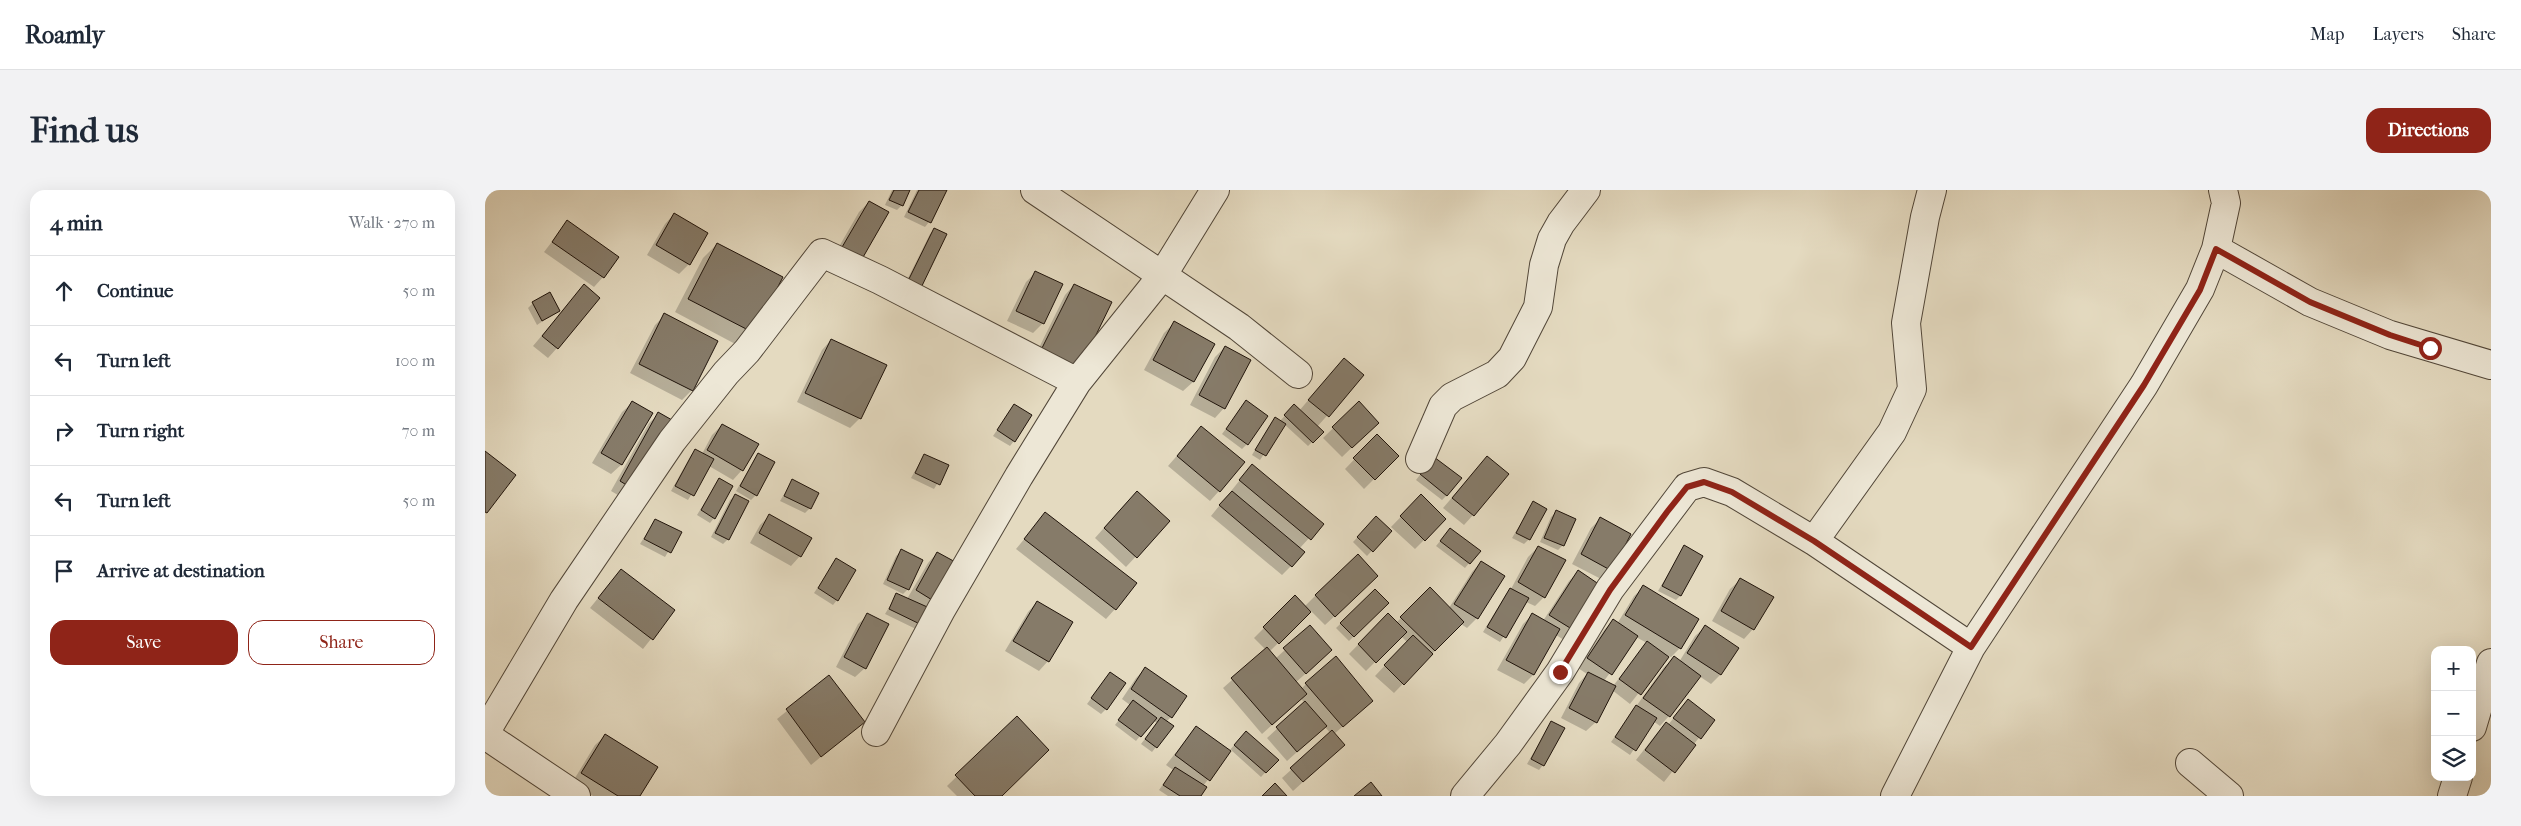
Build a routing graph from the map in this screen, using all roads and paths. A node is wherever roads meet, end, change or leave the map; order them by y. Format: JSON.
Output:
{"nodes":[{"id":1,"x":1035,"y":190,"type":"edge"},
{"id":2,"x":1215,"y":190,"type":"edge"},
{"id":3,"x":1586,"y":190,"type":"edge"},
{"id":4,"x":1932,"y":190,"type":"edge"},
{"id":5,"x":2223,"y":190,"type":"edge"},
{"id":6,"x":2216,"y":249,"type":"junction"},
{"id":7,"x":1162,"y":276,"type":"junction"},
{"id":8,"x":2491,"y":365,"type":"edge"},
{"id":9,"x":1298,"y":374,"type":"dead end"},
{"id":10,"x":1077,"y":382,"type":"junction"},
{"id":11,"x":1420,"y":459,"type":"dead end"},
{"id":12,"x":1814,"y":541,"type":"junction"},
{"id":13,"x":1971,"y":647,"type":"junction"},
{"id":14,"x":2491,"y":663,"type":"edge"},
{"id":15,"x":2476,"y":714,"type":"edge"},
{"id":16,"x":876,"y":732,"type":"dead end"},
{"id":17,"x":485,"y":734,"type":"edge"},
{"id":18,"x":2190,"y":763,"type":"dead end"},
{"id":19,"x":2457,"y":781,"type":"edge"},
{"id":20,"x":576,"y":796,"type":"edge"},
{"id":21,"x":1465,"y":796,"type":"edge"},
{"id":22,"x":1895,"y":796,"type":"edge"},
{"id":23,"x":2229,"y":796,"type":"edge"},
{"id":24,"x":2452,"y":796,"type":"edge"}],
"edges":[{"from":1,"to":7,"type":"street"},
{"from":2,"to":7,"type":"street"},
{"from":3,"to":11,"type":"street"},
{"from":4,"to":12,"type":"street"},
{"from":5,"to":6,"type":"street"},
{"from":6,"to":8,"type":"street"},
{"from":6,"to":13,"type":"street"},
{"from":7,"to":9,"type":"street"},
{"from":7,"to":10,"type":"street"},
{"from":10,"to":16,"type":"street"},
{"from":10,"to":17,"type":"street"},
{"from":12,"to":13,"type":"street"},
{"from":12,"to":21,"type":"street"},
{"from":13,"to":22,"type":"street"},
{"from":14,"to":15,"type":"street"},
{"from":17,"to":20,"type":"street"},
{"from":18,"to":23,"type":"street"},
{"from":19,"to":24,"type":"street"}]}
